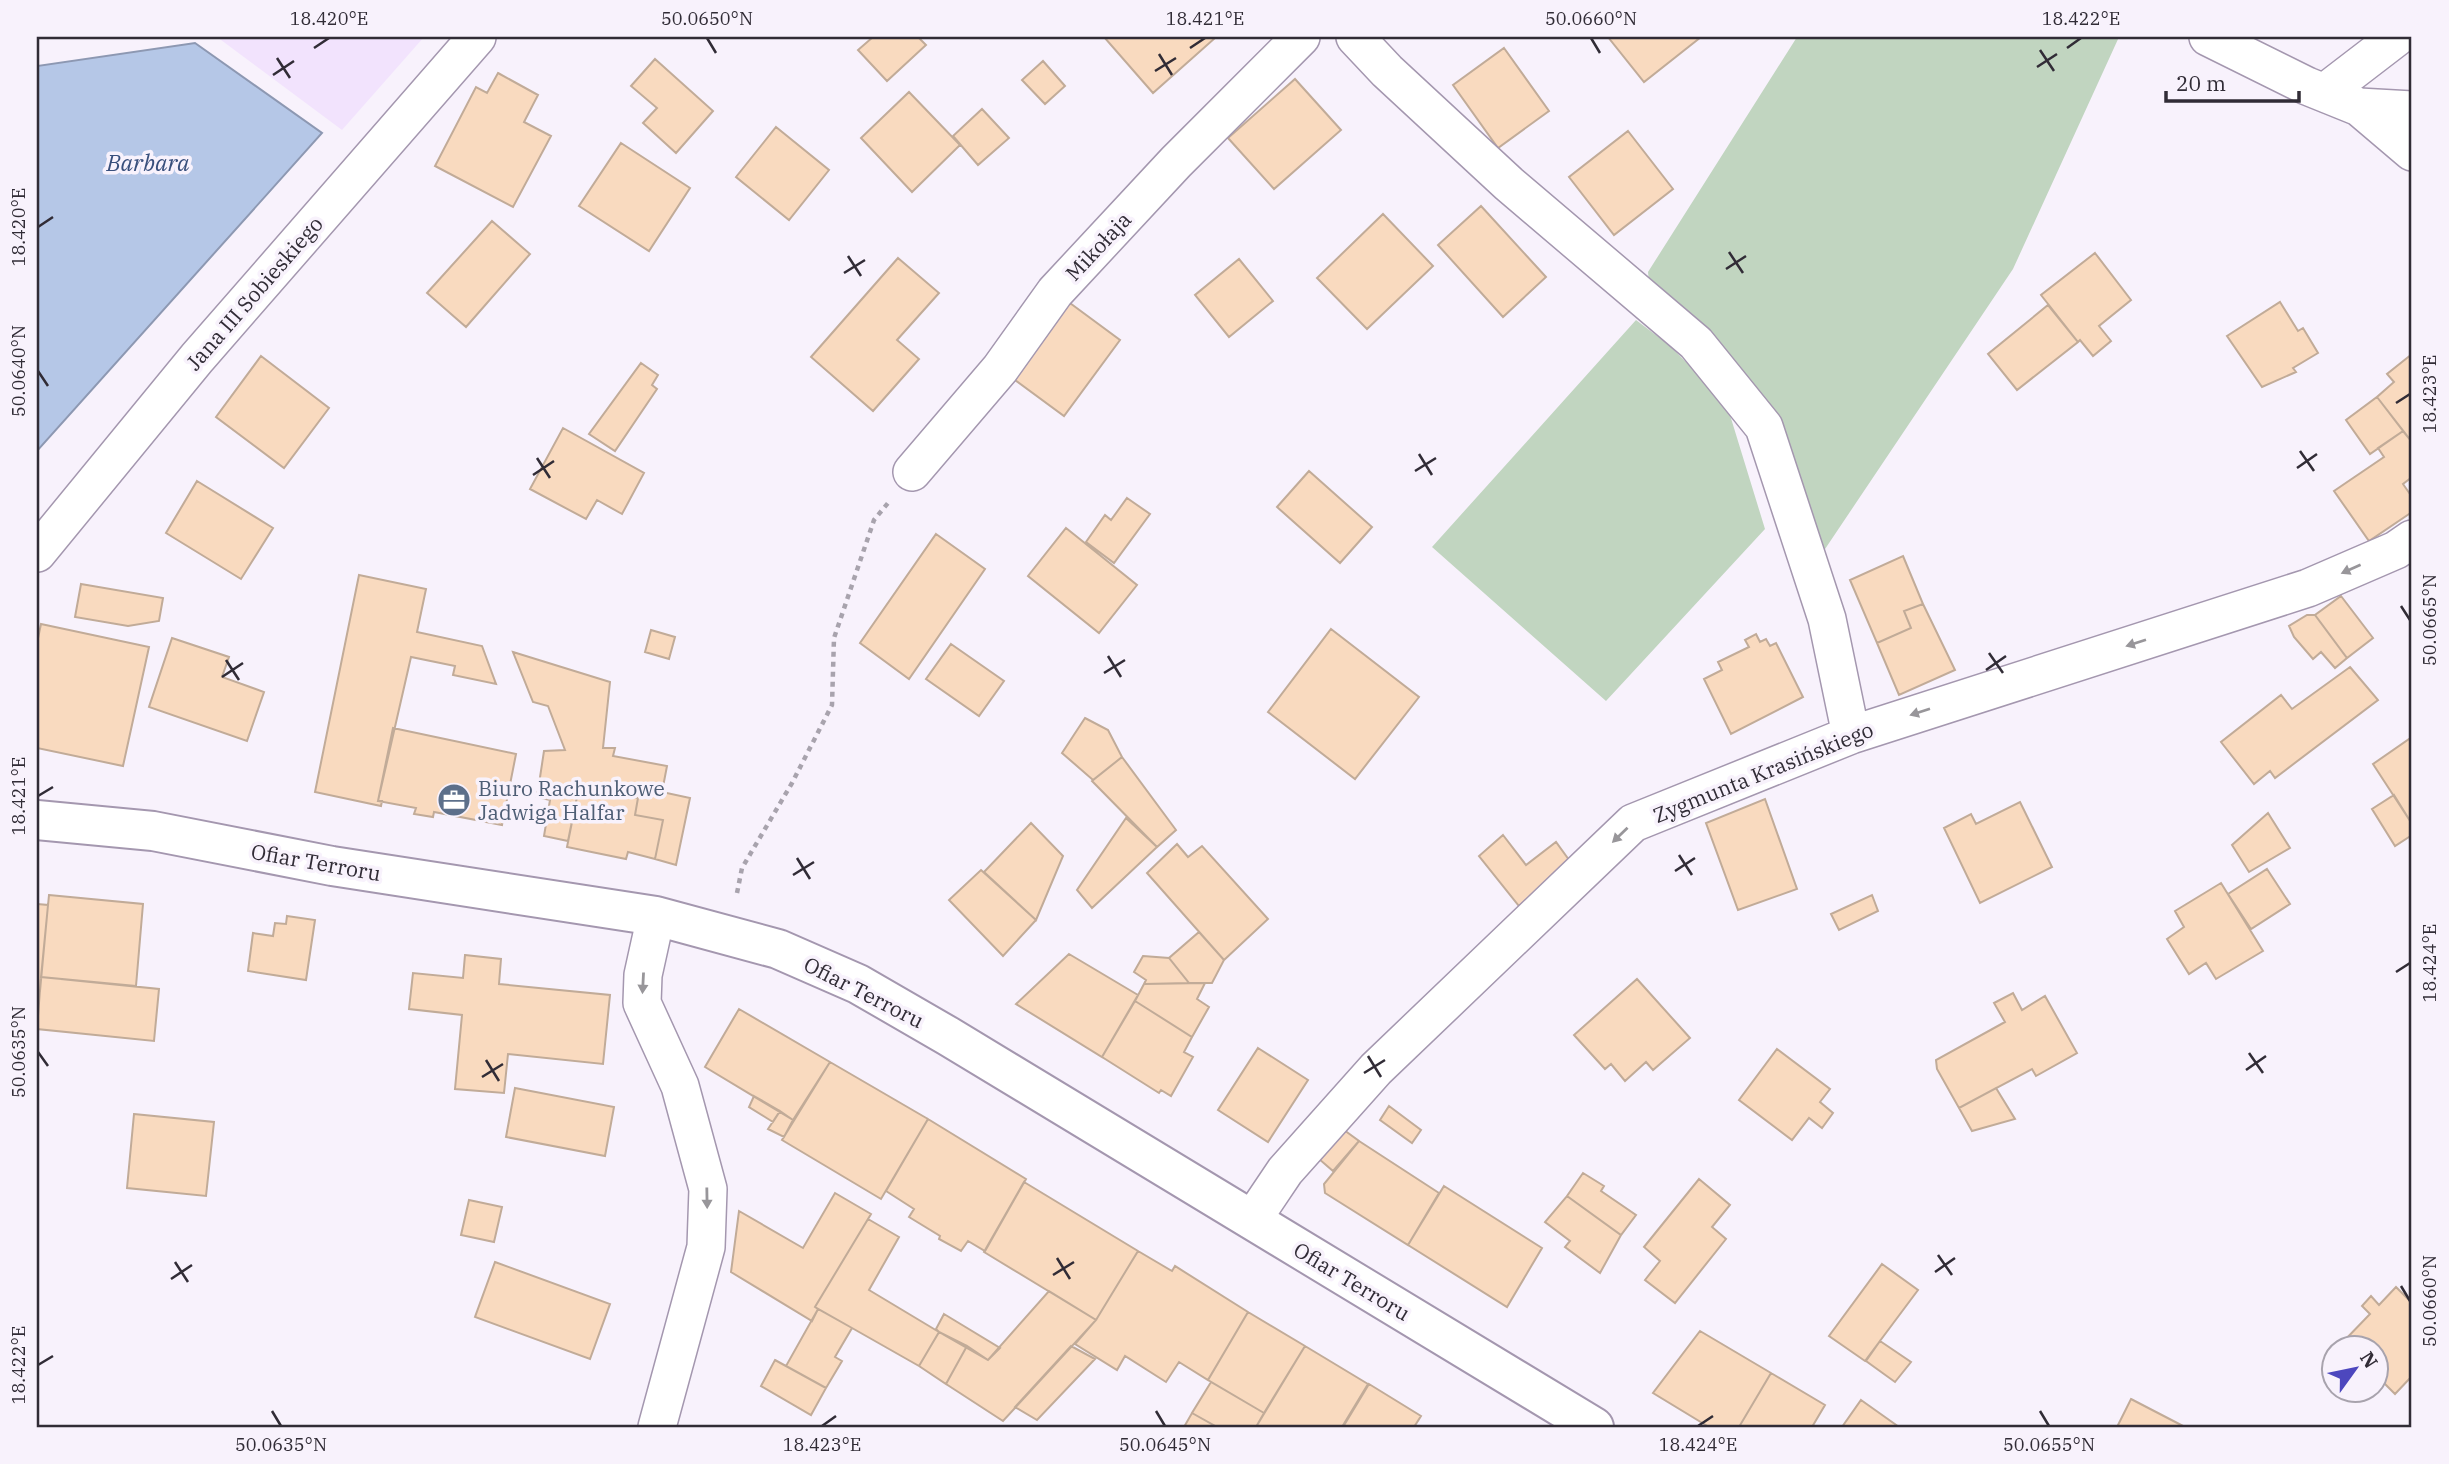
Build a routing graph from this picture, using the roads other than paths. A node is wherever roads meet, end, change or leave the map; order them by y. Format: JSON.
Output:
{"nodes":[{"id":1,"x":477,"y":37,"type":"edge"},
{"id":2,"x":1301,"y":37,"type":"edge"},
{"id":3,"x":1355,"y":37,"type":"edge"},
{"id":4,"x":2208,"y":37,"type":"edge"},
{"id":5,"x":2397,"y":37,"type":"edge"},
{"id":6,"x":2324,"y":93,"type":"junction"},
{"id":7,"x":2359,"y":107,"type":"junction"},
{"id":8,"x":2412,"y":110,"type":"edge"},
{"id":9,"x":2412,"y":152,"type":"edge"},
{"id":10,"x":912,"y":472,"type":"dead end"},
{"id":11,"x":2412,"y":538,"type":"edge"},
{"id":12,"x":37,"y":553,"type":"edge"},
{"id":13,"x":1851,"y":734,"type":"junction"},
{"id":14,"x":37,"y":820,"type":"edge"},
{"id":15,"x":656,"y":916,"type":"junction"},
{"id":16,"x":1252,"y":1220,"type":"junction"},
{"id":17,"x":657,"y":1427,"type":"edge"},
{"id":18,"x":1594,"y":1427,"type":"edge"}],
"edges":[{"from":1,"to":12,"type":"street","name":"Jana III Sobieskiego"},
{"from":2,"to":10,"type":"street","name":"Mikołaja"},
{"from":3,"to":13,"type":"street"},
{"from":4,"to":6,"type":"street"},
{"from":5,"to":6,"type":"street"},
{"from":6,"to":7,"type":"street"},
{"from":7,"to":8,"type":"street"},
{"from":7,"to":9,"type":"street"},
{"from":11,"to":13,"type":"street","name":"Zygmunta Krasińskiego","one_way":true},
{"from":13,"to":16,"type":"street","name":"Zygmunta Krasińskiego","one_way":true},
{"from":14,"to":15,"type":"street","name":"Ofiar Terroru"},
{"from":15,"to":16,"type":"street","name":"Ofiar Terroru"},
{"from":15,"to":17,"type":"street","one_way":true},
{"from":16,"to":18,"type":"street","name":"Ofiar Terroru"}]}
